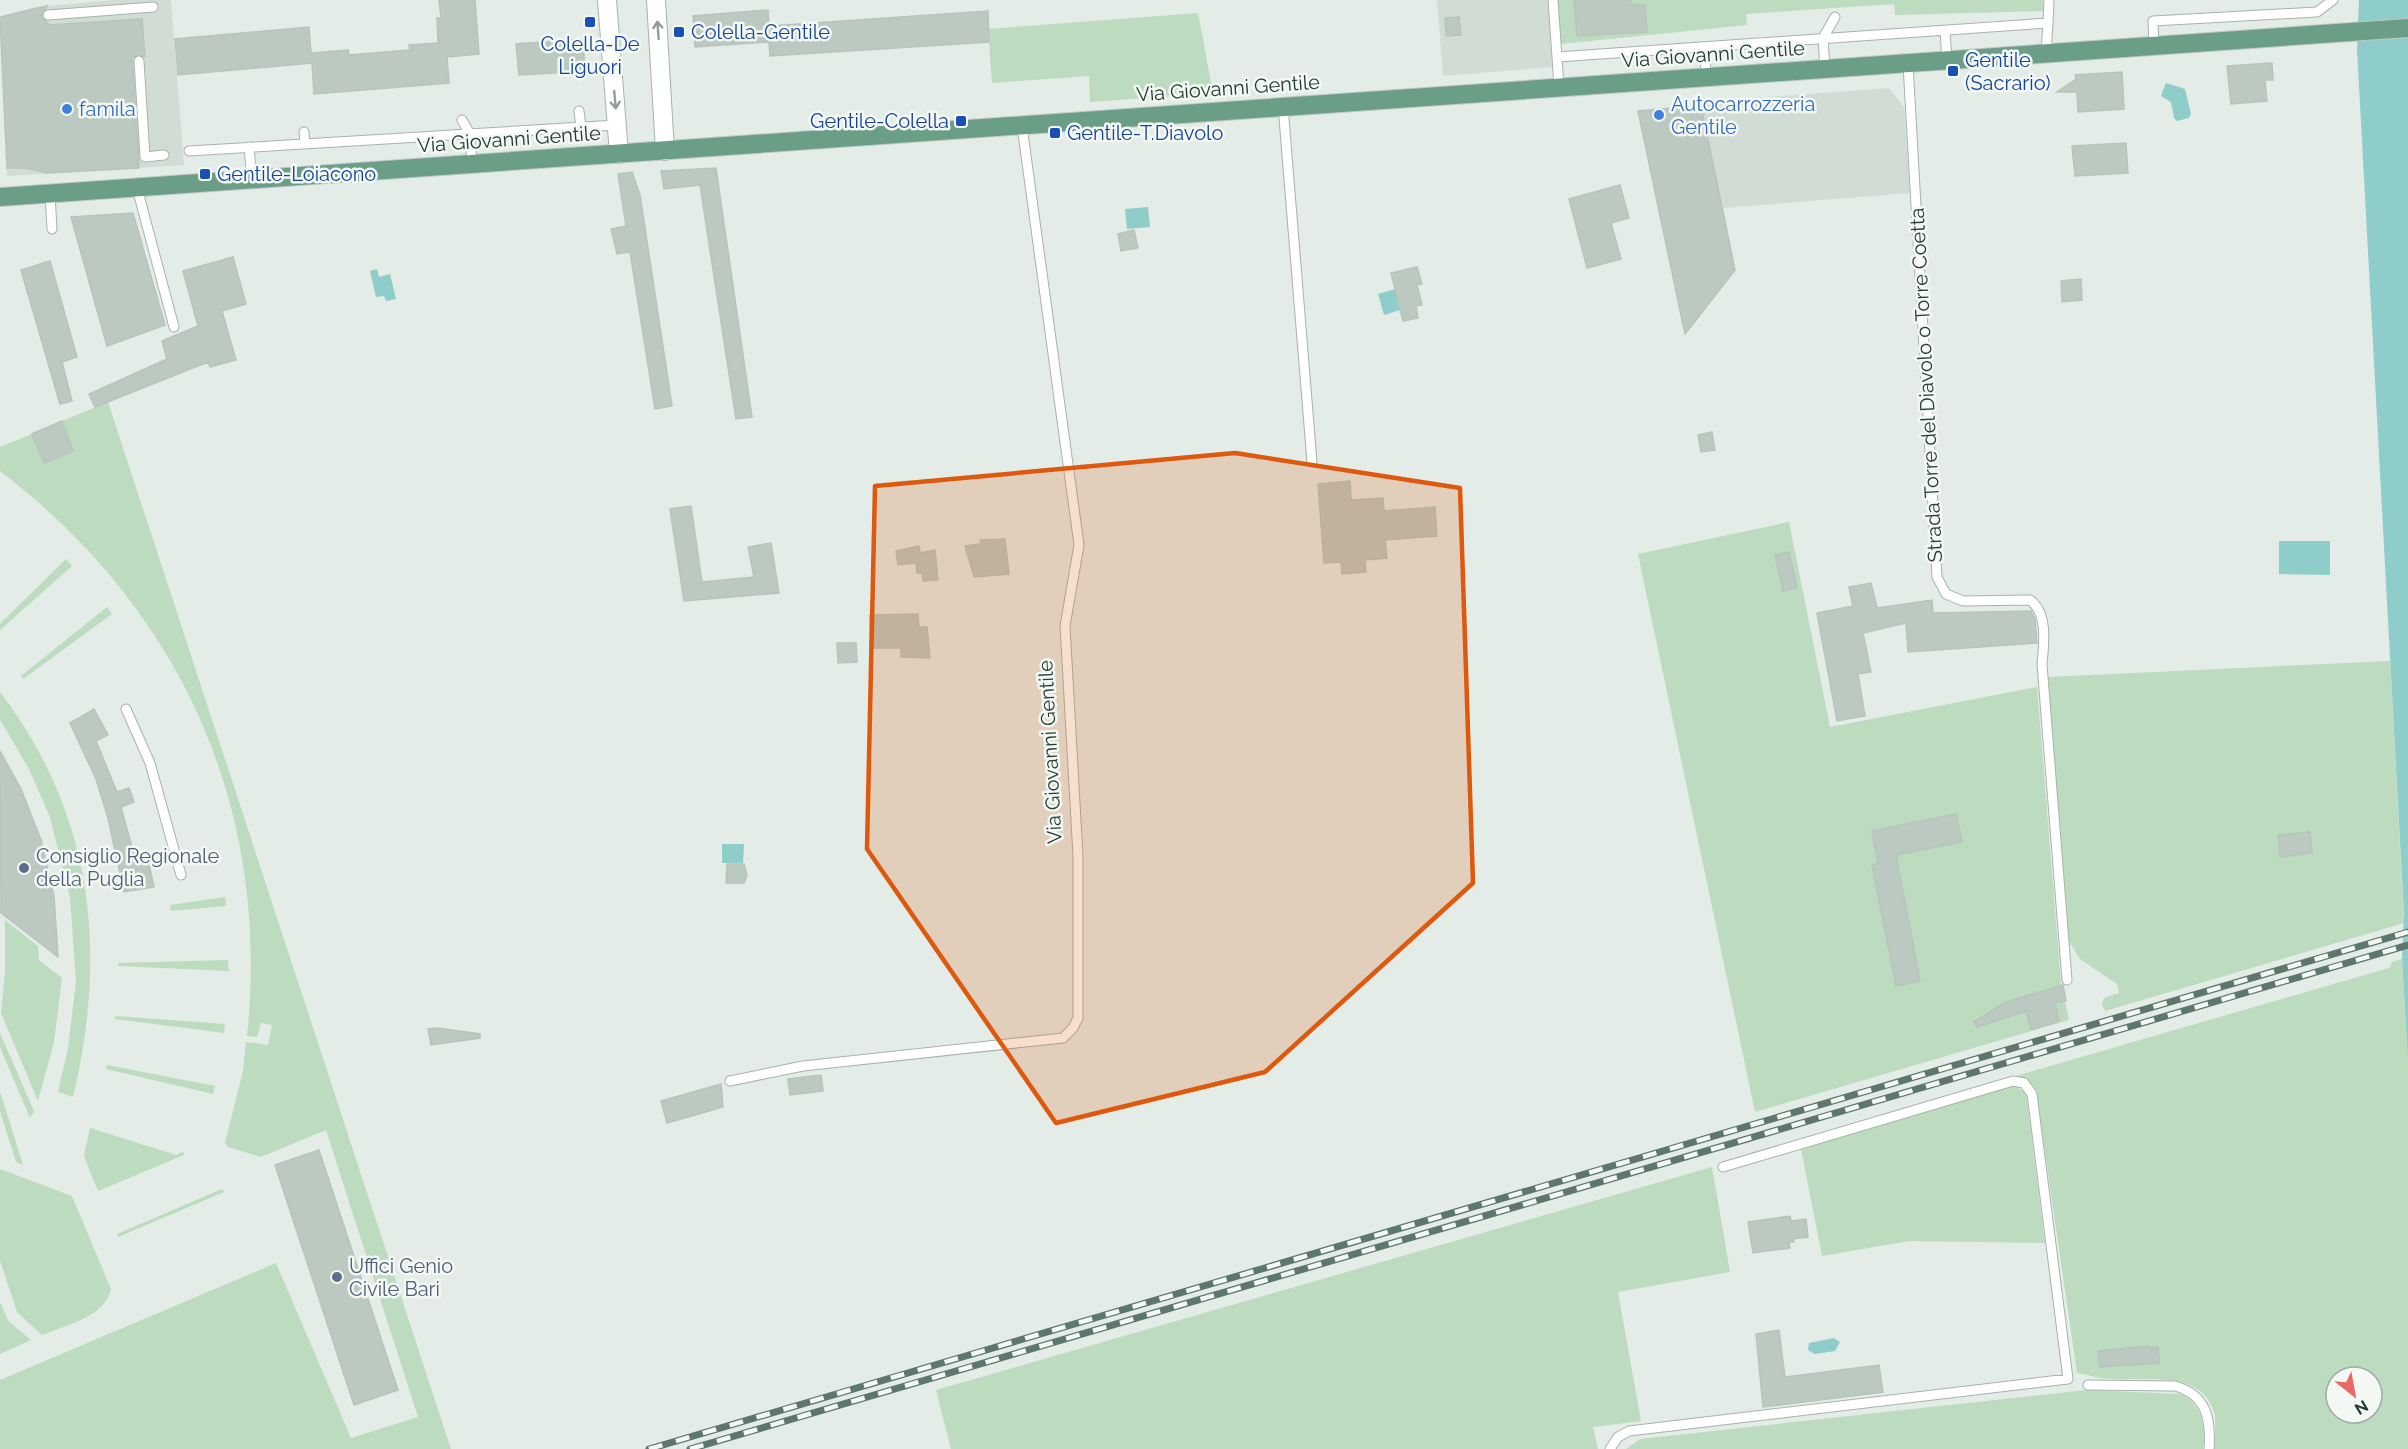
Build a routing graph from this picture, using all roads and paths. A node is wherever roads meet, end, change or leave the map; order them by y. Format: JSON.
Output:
{"nodes":[{"id":1,"x":607,"y":0,"type":"edge"},
{"id":2,"x":656,"y":0,"type":"edge"},
{"id":3,"x":1553,"y":0,"type":"edge"},
{"id":4,"x":2049,"y":0,"type":"edge"},
{"id":5,"x":2333,"y":0,"type":"edge"},
{"id":6,"x":153,"y":7,"type":"dead end"},
{"id":7,"x":48,"y":15,"type":"dead end"},
{"id":8,"x":1835,"y":17,"type":"dead end"},
{"id":9,"x":2048,"y":23,"type":"junction"},
{"id":10,"x":2408,"y":28,"type":"edge"},
{"id":11,"x":1945,"y":31,"type":"junction"},
{"id":12,"x":1823,"y":38,"type":"junction"},
{"id":13,"x":2154,"y":46,"type":"junction"},
{"id":14,"x":1703,"y":47,"type":"junction"},
{"id":15,"x":2046,"y":54,"type":"junction"},
{"id":16,"x":1557,"y":57,"type":"junction"},
{"id":17,"x":139,"y":60,"type":"dead end"},
{"id":18,"x":1947,"y":61,"type":"junction"},
{"id":19,"x":1908,"y":63,"type":"junction"},
{"id":20,"x":1825,"y":69,"type":"junction"},
{"id":21,"x":1707,"y":77,"type":"junction"},
{"id":22,"x":1559,"y":88,"type":"junction"},
{"id":23,"x":1283,"y":106,"type":"junction"},
{"id":24,"x":579,"y":111,"type":"dead end"},
{"id":25,"x":462,"y":120,"type":"dead end"},
{"id":26,"x":617,"y":125,"type":"junction"},
{"id":27,"x":1022,"y":126,"type":"junction"},
{"id":28,"x":581,"y":128,"type":"junction"},
{"id":29,"x":304,"y":132,"type":"dead end"},
{"id":30,"x":470,"y":134,"type":"junction"},
{"id":31,"x":209,"y":139,"type":"dead end"},
{"id":32,"x":305,"y":144,"type":"junction"},
{"id":33,"x":249,"y":147,"type":"junction"},
{"id":34,"x":211,"y":150,"type":"junction"},
{"id":35,"x":189,"y":151,"type":"dead end"},
{"id":36,"x":665,"y":151,"type":"junction"},
{"id":37,"x":619,"y":154,"type":"junction"},
{"id":38,"x":164,"y":155,"type":"dead end"},
{"id":39,"x":472,"y":165,"type":"junction"},
{"id":40,"x":252,"y":180,"type":"junction"},
{"id":41,"x":137,"y":188,"type":"junction"},
{"id":42,"x":50,"y":194,"type":"junction"},
{"id":43,"x":0,"y":197,"type":"edge"},
{"id":44,"x":52,"y":230,"type":"dead end"},
{"id":45,"x":174,"y":327,"type":"dead end"},
{"id":46,"x":1312,"y":462,"type":"dead end"},
{"id":47,"x":126,"y":709,"type":"dead end"},
{"id":48,"x":181,"y":875,"type":"dead end"},
{"id":49,"x":2067,"y":980,"type":"dead end"},
{"id":50,"x":730,"y":1081,"type":"dead end"},
{"id":51,"x":1723,"y":1167,"type":"dead end"},
{"id":52,"x":2088,"y":1385,"type":"dead end"},
{"id":53,"x":1610,"y":1449,"type":"edge"},
{"id":54,"x":2210,"y":1449,"type":"edge"}],
"edges":[{"from":1,"to":26,"type":"street","one_way":true},
{"from":36,"to":2,"type":"street","one_way":true},
{"from":3,"to":16,"type":"lane"},
{"from":4,"to":9,"type":"lane"},
{"from":5,"to":13,"type":"lane"},
{"from":6,"to":7,"type":"lane"},
{"from":8,"to":12,"type":"lane"},
{"from":9,"to":11,"type":"lane"},
{"from":9,"to":15,"type":"lane"},
{"from":10,"to":13,"type":"main road","name":"Via Giovanni Gentile"},
{"from":11,"to":12,"type":"lane"},
{"from":11,"to":18,"type":"lane"},
{"from":12,"to":14,"type":"lane"},
{"from":12,"to":20,"type":"lane"},
{"from":13,"to":15,"type":"main road","name":"Via Giovanni Gentile"},
{"from":14,"to":16,"type":"lane"},
{"from":14,"to":21,"type":"lane"},
{"from":15,"to":18,"type":"main road","name":"Via Giovanni Gentile"},
{"from":16,"to":22,"type":"lane"},
{"from":17,"to":38,"type":"lane"},
{"from":18,"to":19,"type":"main road","name":"Via Giovanni Gentile"},
{"from":19,"to":20,"type":"main road","name":"Via Giovanni Gentile"},
{"from":19,"to":49,"type":"lane","name":"Strada Torre del Diavolo o Torre Coetta"},
{"from":20,"to":21,"type":"main road","name":"Via Giovanni Gentile"},
{"from":21,"to":22,"type":"main road","name":"Via Giovanni Gentile"},
{"from":22,"to":23,"type":"main road","name":"Via Giovanni Gentile"},
{"from":23,"to":27,"type":"main road","name":"Via Giovanni Gentile"},
{"from":23,"to":46,"type":"lane"},
{"from":24,"to":28,"type":"lane"},
{"from":25,"to":30,"type":"lane"},
{"from":26,"to":28,"type":"lane"},
{"from":26,"to":37,"type":"street"},
{"from":27,"to":36,"type":"main road","name":"Via Giovanni Gentile"},
{"from":27,"to":50,"type":"lane","name":"Via Giovanni Gentile"},
{"from":28,"to":30,"type":"lane"},
{"from":29,"to":32,"type":"lane"},
{"from":30,"to":32,"type":"lane"},
{"from":30,"to":39,"type":"lane"},
{"from":31,"to":34,"type":"lane"},
{"from":32,"to":33,"type":"lane"},
{"from":33,"to":34,"type":"lane"},
{"from":33,"to":40,"type":"lane"},
{"from":34,"to":35,"type":"lane"},
{"from":36,"to":37,"type":"main road","name":"Via Giovanni Gentile"},
{"from":37,"to":39,"type":"main road","name":"Via Giovanni Gentile"},
{"from":39,"to":40,"type":"main road","name":"Via Giovanni Gentile"},
{"from":40,"to":41,"type":"main road","name":"Via Giovanni Gentile"},
{"from":41,"to":42,"type":"main road","name":"Via Giovanni Gentile"},
{"from":41,"to":45,"type":"lane"},
{"from":42,"to":43,"type":"main road","name":"Via Giovanni Gentile"},
{"from":42,"to":44,"type":"lane"},
{"from":47,"to":48,"type":"lane"},
{"from":51,"to":53,"type":"lane"},
{"from":52,"to":54,"type":"lane"}]}
